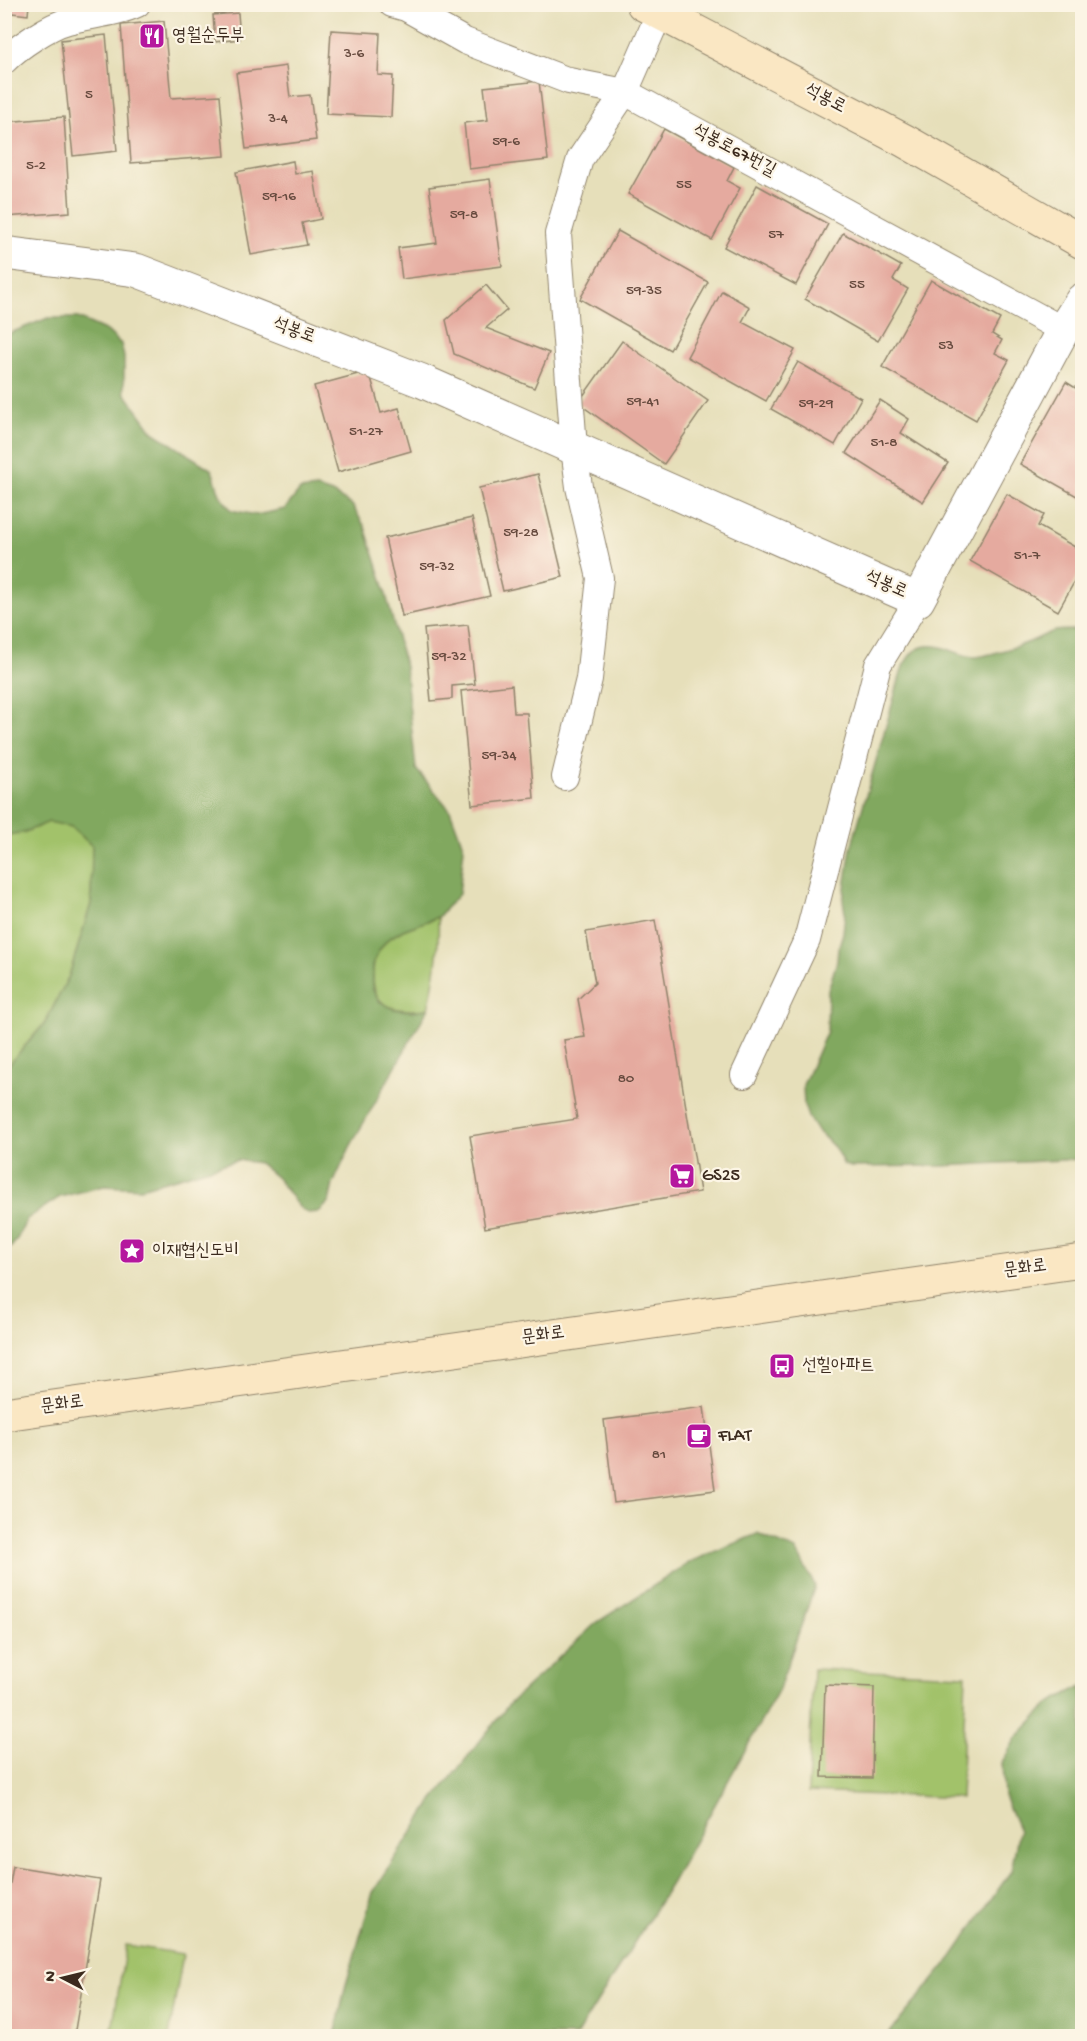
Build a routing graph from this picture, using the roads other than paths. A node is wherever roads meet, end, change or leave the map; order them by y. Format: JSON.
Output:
{"nodes":[{"id":1,"x":137,"y":4,"type":"edge"},
{"id":2,"x":392,"y":4,"type":"edge"},
{"id":3,"x":652,"y":8,"type":"edge"},
{"id":4,"x":4,"y":61,"type":"edge"},
{"id":5,"x":625,"y":92,"type":"junction"},
{"id":6,"x":1083,"y":242,"type":"edge"},
{"id":7,"x":4,"y":253,"type":"edge"},
{"id":8,"x":1083,"y":300,"type":"edge"},
{"id":9,"x":1063,"y":330,"type":"junction"},
{"id":10,"x":574,"y":448,"type":"junction"},
{"id":11,"x":918,"y":600,"type":"junction"},
{"id":12,"x":565,"y":777,"type":"dead end"},
{"id":13,"x":744,"y":1075,"type":"dead end"},
{"id":14,"x":1083,"y":1261,"type":"edge"},
{"id":15,"x":4,"y":1414,"type":"edge"}],
"edges":[{"from":1,"to":4,"type":"lane"},
{"from":2,"to":5,"type":"lane","name":"석봉로67번길"},
{"from":3,"to":5,"type":"lane","name":"석봉로"},
{"from":3,"to":6,"type":"main road","name":"석봉로"},
{"from":5,"to":9,"type":"lane","name":"석봉로67번길"},
{"from":5,"to":10,"type":"lane","name":"석봉로"},
{"from":7,"to":10,"type":"street","name":"석봉로"},
{"from":8,"to":9,"type":"street","name":"석봉로"},
{"from":9,"to":11,"type":"street","name":"석봉로"},
{"from":10,"to":11,"type":"street","name":"석봉로"},
{"from":10,"to":12,"type":"lane","name":"석봉로"},
{"from":11,"to":13,"type":"lane"},
{"from":14,"to":15,"type":"main road","name":"문화로"}]}
